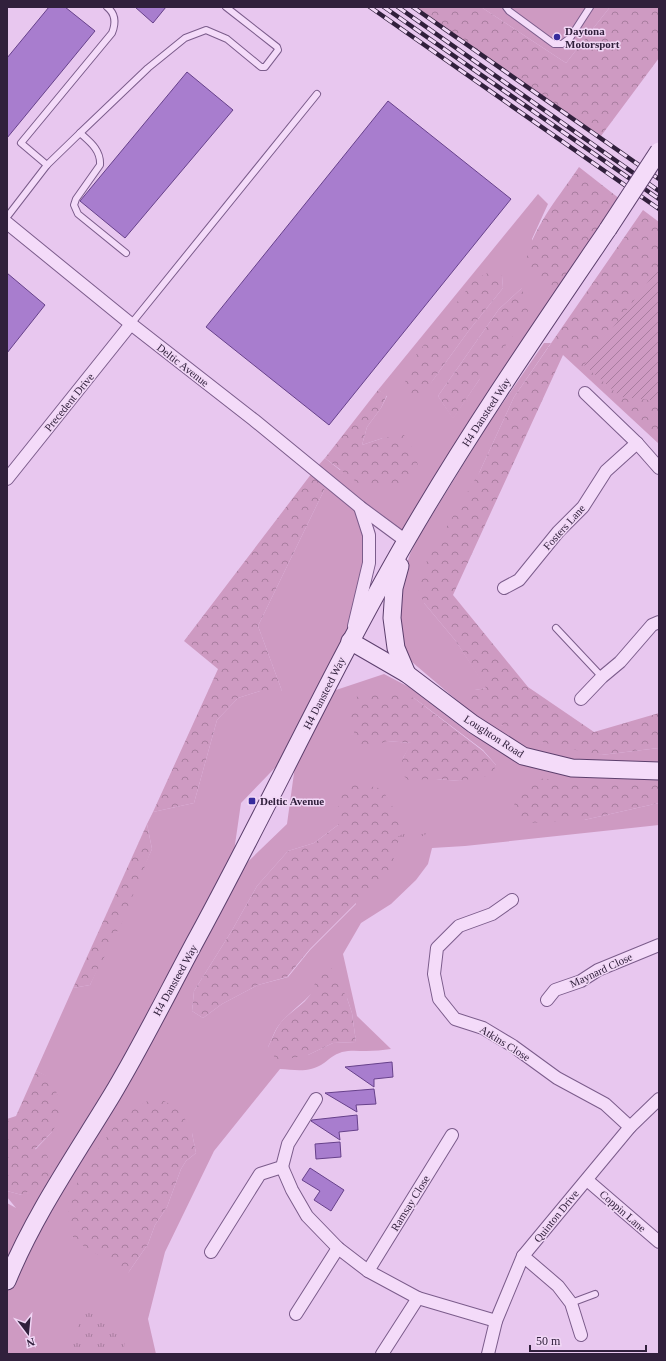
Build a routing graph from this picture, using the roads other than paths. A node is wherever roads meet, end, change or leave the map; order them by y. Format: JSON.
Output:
{"nodes":[{"id":1,"x":107,"y":7,"type":"edge"},
{"id":2,"x":226,"y":7,"type":"edge"},
{"id":3,"x":506,"y":7,"type":"edge"},
{"id":4,"x":590,"y":7,"type":"edge"},
{"id":5,"x":317,"y":94,"type":"dead end"},
{"id":6,"x":80,"y":133,"type":"junction"},
{"id":7,"x":659,"y":151,"type":"edge"},
{"id":8,"x":47,"y":165,"type":"junction"},
{"id":9,"x":7,"y":217,"type":"edge"},
{"id":10,"x":7,"y":223,"type":"edge"},
{"id":11,"x":126,"y":252,"type":"dead end"},
{"id":12,"x":131,"y":324,"type":"junction"},
{"id":13,"x":585,"y":393,"type":"dead end"},
{"id":14,"x":637,"y":443,"type":"junction"},
{"id":15,"x":659,"y":468,"type":"edge"},
{"id":16,"x":7,"y":479,"type":"edge"},
{"id":17,"x":360,"y":507,"type":"junction"},
{"id":18,"x":406,"y":541,"type":"junction"},
{"id":19,"x":504,"y":588,"type":"dead end"},
{"id":20,"x":659,"y":622,"type":"edge"},
{"id":21,"x":556,"y":628,"type":"dead end"},
{"id":22,"x":350,"y":641,"type":"junction"},
{"id":23,"x":407,"y":674,"type":"junction"},
{"id":24,"x":602,"y":677,"type":"junction"},
{"id":25,"x":581,"y":699,"type":"dead end"},
{"id":26,"x":659,"y":771,"type":"edge"},
{"id":27,"x":512,"y":900,"type":"dead end"},
{"id":28,"x":659,"y":945,"type":"edge"},
{"id":29,"x":547,"y":1000,"type":"dead end"},
{"id":30,"x":316,"y":1099,"type":"dead end"},
{"id":31,"x":659,"y":1099,"type":"edge"},
{"id":32,"x":630,"y":1127,"type":"junction"},
{"id":33,"x":452,"y":1135,"type":"dead end"},
{"id":34,"x":282,"y":1167,"type":"junction"},
{"id":35,"x":587,"y":1180,"type":"junction"},
{"id":36,"x":659,"y":1242,"type":"edge"},
{"id":37,"x":338,"y":1248,"type":"junction"},
{"id":38,"x":211,"y":1252,"type":"dead end"},
{"id":39,"x":16,"y":1253,"type":"edge"},
{"id":40,"x":523,"y":1256,"type":"junction"},
{"id":41,"x":368,"y":1271,"type":"junction"},
{"id":42,"x":7,"y":1281,"type":"edge"},
{"id":43,"x":595,"y":1294,"type":"dead end"},
{"id":44,"x":418,"y":1298,"type":"junction"},
{"id":45,"x":571,"y":1303,"type":"junction"},
{"id":46,"x":296,"y":1314,"type":"dead end"},
{"id":47,"x":496,"y":1321,"type":"junction"},
{"id":48,"x":581,"y":1335,"type":"dead end"},
{"id":49,"x":382,"y":1354,"type":"edge"},
{"id":50,"x":488,"y":1354,"type":"edge"}],
"edges":[{"from":1,"to":8,"type":"lane"},
{"from":2,"to":6,"type":"lane"},
{"from":3,"to":4,"type":"lane"},
{"from":5,"to":12,"type":"lane"},
{"from":6,"to":8,"type":"lane"},
{"from":6,"to":11,"type":"lane"},
{"from":7,"to":18,"type":"street","name":"H4 Dansteed Way","bridge":true},
{"from":8,"to":9,"type":"lane"},
{"from":10,"to":12,"type":"street","name":"Deltic Avenue"},
{"from":12,"to":16,"type":"street","name":"Precedent Drive"},
{"from":12,"to":17,"type":"street","name":"Deltic Avenue"},
{"from":13,"to":14,"type":"street"},
{"from":14,"to":15,"type":"street"},
{"from":14,"to":19,"type":"street","name":"Fosters Lane"},
{"from":17,"to":18,"type":"street","name":"Deltic Avenue"},
{"from":17,"to":22,"type":"street"},
{"from":18,"to":22,"type":"street","name":"H4 Dansteed Way"},
{"from":18,"to":23,"type":"street"},
{"from":20,"to":24,"type":"street"},
{"from":21,"to":24,"type":"lane"},
{"from":22,"to":23,"type":"street","name":"Loughton Road"},
{"from":22,"to":39,"type":"street","name":"H4 Dansteed Way"},
{"from":23,"to":26,"type":"street","name":"Loughton Road"},
{"from":24,"to":25,"type":"street"},
{"from":27,"to":32,"type":"street","name":"Atkins Close"},
{"from":28,"to":29,"type":"street","name":"Maynard Close"},
{"from":30,"to":34,"type":"street"},
{"from":31,"to":32,"type":"street","name":"Quinton Drive"},
{"from":32,"to":35,"type":"street","name":"Quinton Drive"},
{"from":33,"to":41,"type":"street","name":"Ramsay Close"},
{"from":34,"to":37,"type":"street"},
{"from":34,"to":38,"type":"street"},
{"from":35,"to":36,"type":"street","name":"Coppin Lane"},
{"from":35,"to":40,"type":"street","name":"Quinton Drive"},
{"from":37,"to":41,"type":"street"},
{"from":37,"to":46,"type":"street"},
{"from":39,"to":42,"type":"street","name":"H4 Dansteed Way"},
{"from":40,"to":45,"type":"street"},
{"from":40,"to":47,"type":"street","name":"Quinton Drive"},
{"from":41,"to":44,"type":"street"},
{"from":43,"to":45,"type":"lane"},
{"from":44,"to":47,"type":"street"},
{"from":44,"to":49,"type":"street"},
{"from":45,"to":48,"type":"street"},
{"from":47,"to":50,"type":"street","name":"Quinton Drive"}]}
